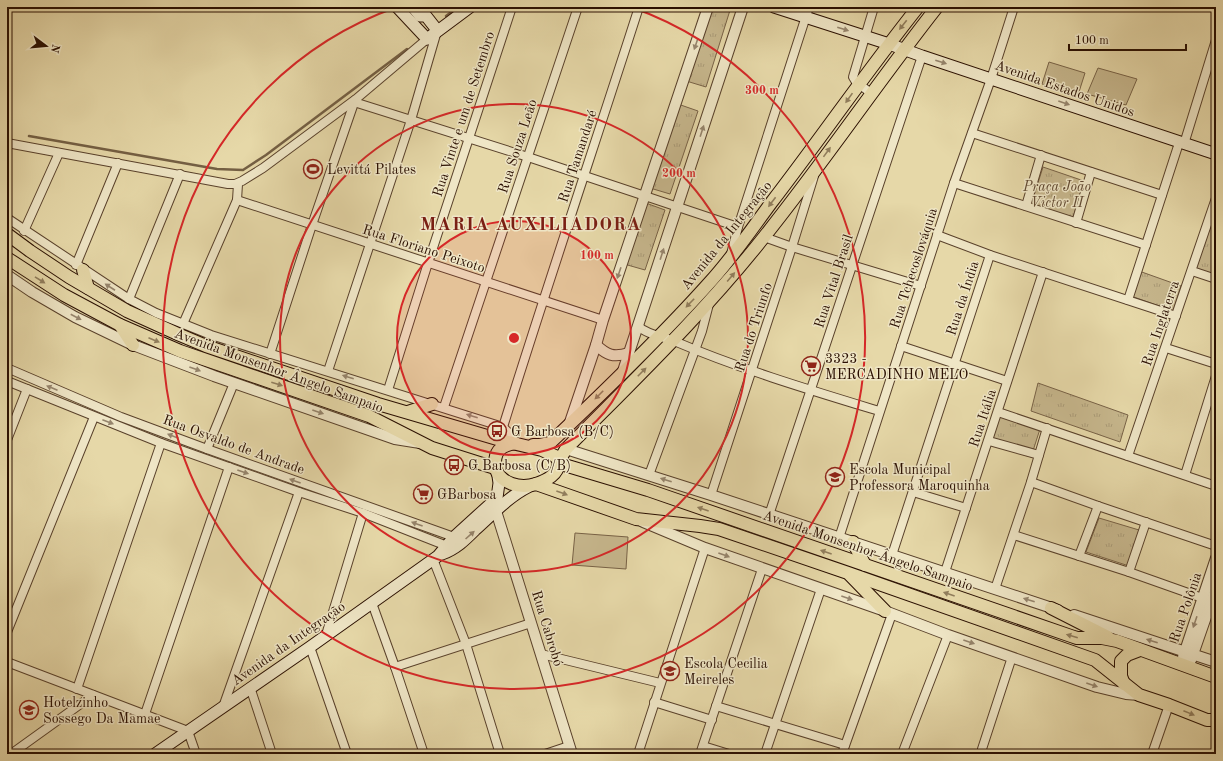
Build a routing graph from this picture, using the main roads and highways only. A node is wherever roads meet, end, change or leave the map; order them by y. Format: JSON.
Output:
{"nodes":[{"id":1,"x":396,"y":7,"type":"edge"},
{"id":2,"x":413,"y":7,"type":"edge"},
{"id":3,"x":470,"y":7,"type":"edge"},
{"id":4,"x":774,"y":7,"type":"edge"},
{"id":5,"x":918,"y":7,"type":"edge"},
{"id":6,"x":937,"y":7,"type":"edge"},
{"id":7,"x":807,"y":12,"type":"edge"},
{"id":8,"x":423,"y":16,"type":"junction"},
{"id":9,"x":452,"y":19,"type":"junction"},
{"id":10,"x":411,"y":24,"type":"junction"},
{"id":11,"x":437,"y":30,"type":"junction"},
{"id":12,"x":889,"y":44,"type":"junction"},
{"id":13,"x":904,"y":49,"type":"junction"},
{"id":14,"x":1216,"y":154,"type":"edge"},
{"id":15,"x":7,"y":234,"type":"edge"},
{"id":16,"x":30,"y":251,"type":"junction"},
{"id":17,"x":7,"y":258,"type":"edge"},
{"id":18,"x":19,"y":267,"type":"junction"},
{"id":19,"x":80,"y":267,"type":"road end"},
{"id":20,"x":88,"y":288,"type":"junction"},
{"id":21,"x":120,"y":325,"type":"junction"},
{"id":22,"x":133,"y":345,"type":"road end"},
{"id":23,"x":432,"y":404,"type":"road end"},
{"id":24,"x":408,"y":412,"type":"junction"},
{"id":25,"x":520,"y":444,"type":"junction"},
{"id":26,"x":559,"y":462,"type":"junction"},
{"id":27,"x":496,"y":472,"type":"junction"},
{"id":28,"x":532,"y":485,"type":"junction"},
{"id":29,"x":853,"y":542,"type":"road end"},
{"id":30,"x":435,"y":557,"type":"junction"},
{"id":31,"x":865,"y":565,"type":"junction"},
{"id":32,"x":848,"y":573,"type":"junction"},
{"id":33,"x":1051,"y":608,"type":"road end"},
{"id":34,"x":889,"y":612,"type":"road end"},
{"id":35,"x":1117,"y":641,"type":"junction"},
{"id":36,"x":1140,"y":650,"type":"junction"},
{"id":37,"x":1216,"y":677,"type":"edge"},
{"id":38,"x":1124,"y":684,"type":"junction"},
{"id":39,"x":1213,"y":723,"type":"edge"},
{"id":40,"x":155,"y":754,"type":"edge"}],
"edges":[{"from":1,"to":10,"type":"main road"},
{"from":2,"to":8,"type":"main road"},
{"from":3,"to":9,"type":"main road"},
{"from":4,"to":7,"type":"main road","name":"Avenida Estados Unidos"},
{"from":5,"to":12,"type":"main road","name":"Avenida da Integração","one_way":true},
{"from":6,"to":13,"type":"main road","name":"Avenida da Integração"},
{"from":7,"to":12,"type":"main road","name":"Avenida Estados Unidos","one_way":true},
{"from":8,"to":9,"type":"main road"},
{"from":8,"to":10,"type":"main road"},
{"from":8,"to":11,"type":"main road"},
{"from":9,"to":11,"type":"main road"},
{"from":10,"to":11,"type":"main road"},
{"from":12,"to":13,"type":"main road","name":"Avenida Estados Unidos"},
{"from":12,"to":25,"type":"main road","name":"Avenida da Integração","one_way":true},
{"from":13,"to":14,"type":"main road","name":"Avenida Estados Unidos","one_way":true},
{"from":26,"to":13,"type":"main road","name":"Avenida da Integração","one_way":true},
{"from":15,"to":16,"type":"main road","name":"Avenida Monsenhor Ângelo Sampaio"},
{"from":16,"to":18,"type":"main road"},
{"from":16,"to":20,"type":"main road","name":"Avenida Monsenhor Ângelo Sampaio"},
{"from":17,"to":18,"type":"main road","name":"Avenida Monsenhor Ângelo Sampaio"},
{"from":18,"to":21,"type":"main road","name":"Avenida Monsenhor Ângelo Sampaio","one_way":true},
{"from":19,"to":20,"type":"main road"},
{"from":20,"to":24,"type":"main road","name":"Avenida Monsenhor Ângelo Sampaio"},
{"from":21,"to":22,"type":"main road"},
{"from":21,"to":27,"type":"main road","name":"Avenida Monsenhor Ângelo Sampaio","one_way":true},
{"from":23,"to":24,"type":"main road"},
{"from":24,"to":25,"type":"main road","name":"Avenida Monsenhor Ângelo Sampaio"},
{"from":25,"to":26,"type":"main road","name":"Avenida Monsenhor Ângelo Sampaio"},
{"from":25,"to":27,"type":"main road"},
{"from":26,"to":28,"type":"main road"},
{"from":31,"to":26,"type":"main road","name":"Avenida Monsenhor Ângelo Sampaio","one_way":true},
{"from":27,"to":28,"type":"main road","name":"Avenida Monsenhor Ângelo Sampaio"},
{"from":27,"to":30,"type":"main road"},
{"from":30,"to":28,"type":"main road","one_way":true},
{"from":28,"to":32,"type":"main road","name":"Avenida Monsenhor Ângelo Sampaio","one_way":true},
{"from":29,"to":31,"type":"main road"},
{"from":30,"to":40,"type":"main road","name":"Avenida da Integração"},
{"from":35,"to":31,"type":"main road","name":"Avenida Monsenhor Ângelo Sampaio","one_way":true},
{"from":32,"to":34,"type":"main road"},
{"from":32,"to":38,"type":"main road","name":"Avenida Monsenhor Ângelo Sampaio"},
{"from":33,"to":35,"type":"main road"},
{"from":35,"to":36,"type":"main road","name":"Avenida Monsenhor Ângelo Sampaio"},
{"from":36,"to":37,"type":"main road","name":"Avenida Monsenhor Ângelo Sampaio"},
{"from":36,"to":38,"type":"main road"},
{"from":38,"to":39,"type":"main road","name":"Avenida Monsenhor Ângelo Sampaio","one_way":true}]}
